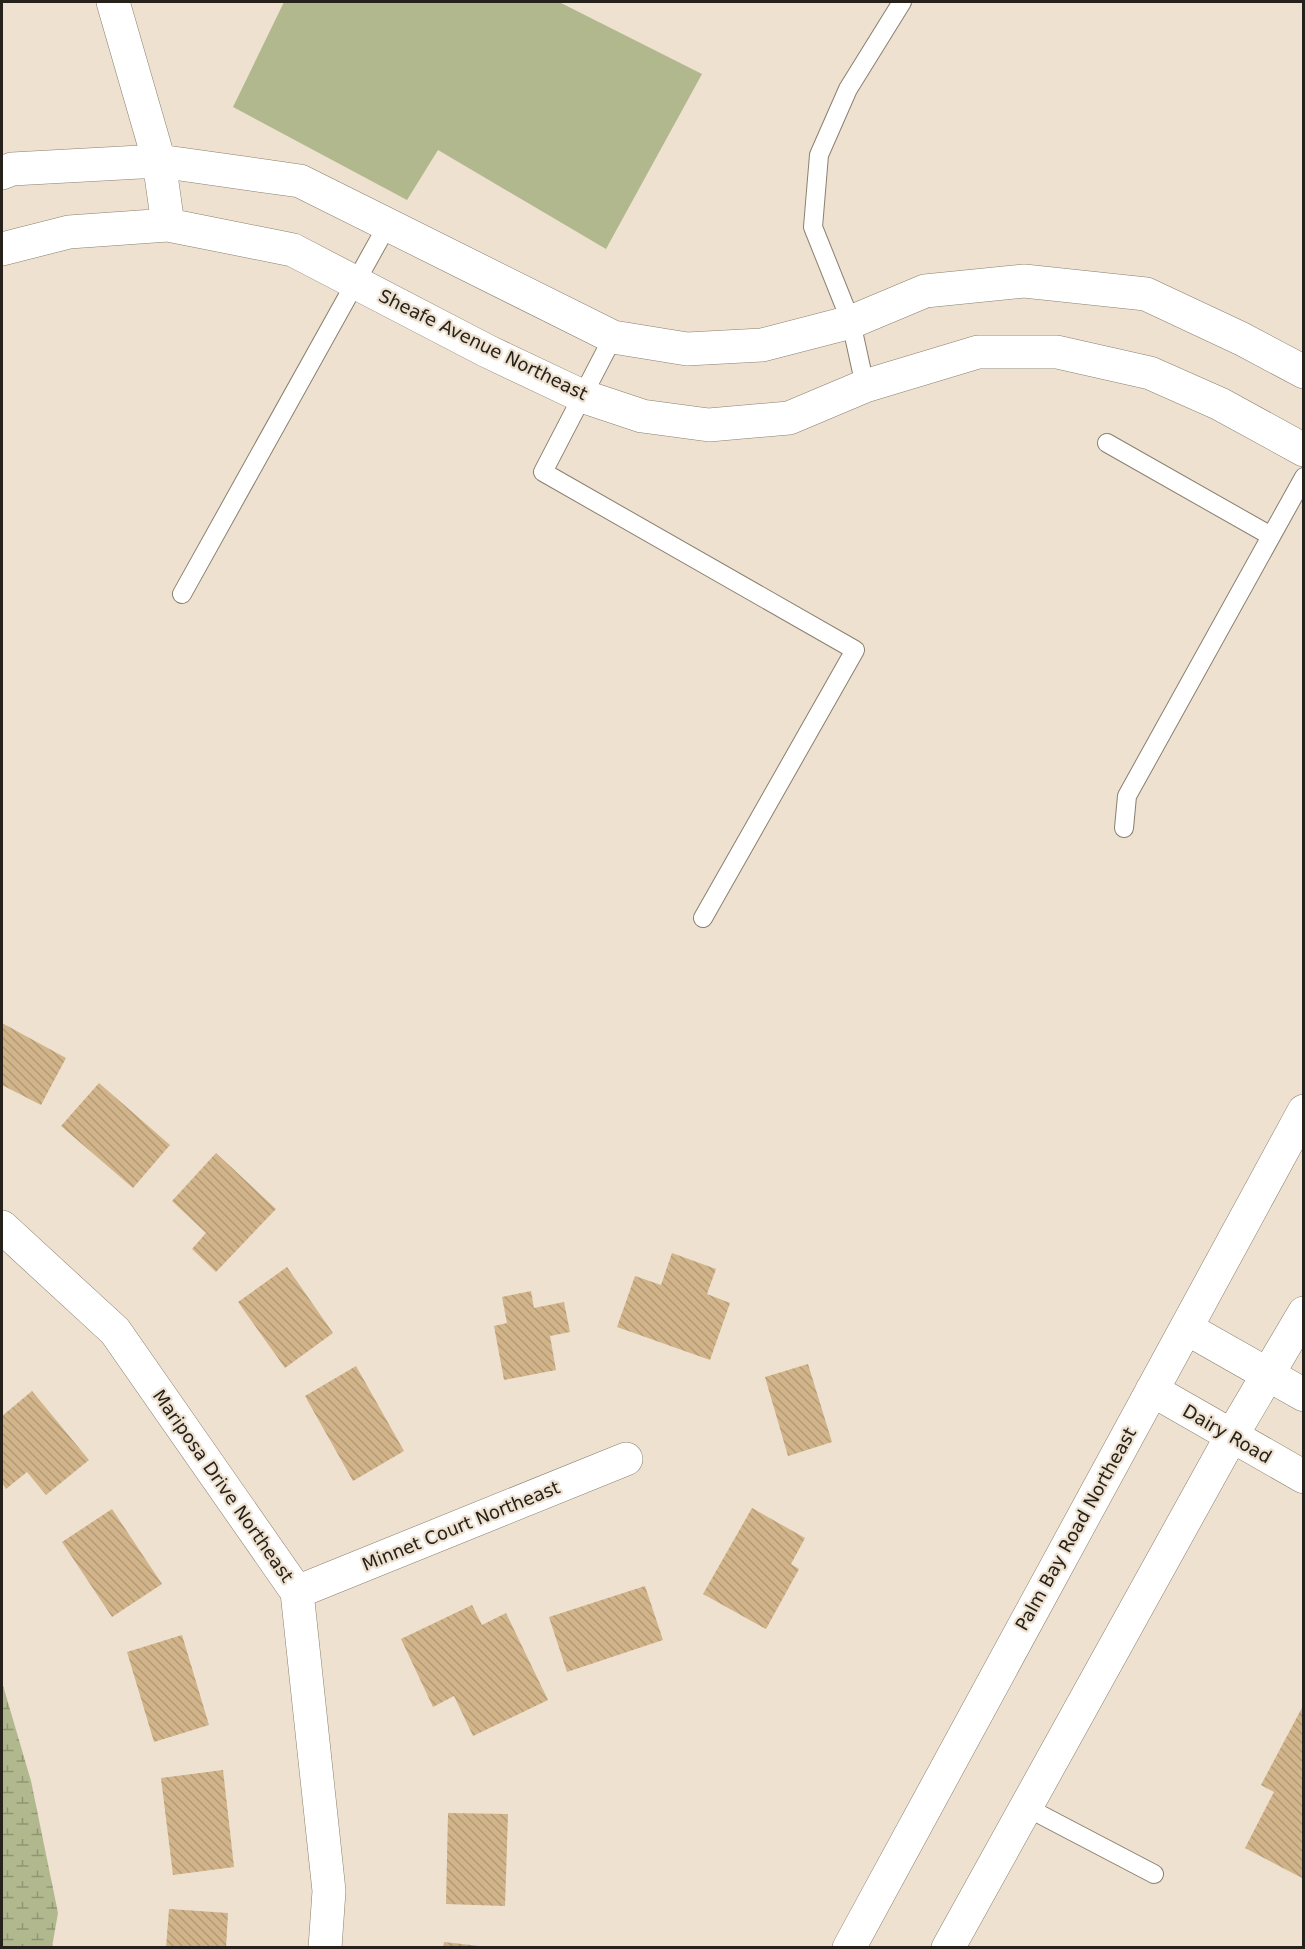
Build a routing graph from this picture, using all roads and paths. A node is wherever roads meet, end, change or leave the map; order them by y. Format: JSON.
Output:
{"nodes":[{"id":1,"x":113,"y":2,"type":"edge"},
{"id":2,"x":902,"y":2,"type":"edge"},
{"id":3,"x":159,"y":161,"type":"junction"},
{"id":4,"x":2,"y":173,"type":"edge"},
{"id":5,"x":388,"y":224,"type":"junction"},
{"id":6,"x":168,"y":225,"type":"junction"},
{"id":7,"x":2,"y":249,"type":"edge"},
{"id":8,"x":356,"y":282,"type":"junction"},
{"id":9,"x":851,"y":322,"type":"junction"},
{"id":10,"x":613,"y":338,"type":"junction"},
{"id":11,"x":1304,"y":372,"type":"edge"},
{"id":12,"x":865,"y":386,"type":"junction"},
{"id":13,"x":582,"y":396,"type":"junction"},
{"id":14,"x":1107,"y":443,"type":"dead end"},
{"id":15,"x":1304,"y":450,"type":"edge"},
{"id":16,"x":1304,"y":477,"type":"edge"},
{"id":17,"x":1271,"y":536,"type":"junction"},
{"id":18,"x":182,"y":594,"type":"dead end"},
{"id":19,"x":1124,"y":828,"type":"dead end"},
{"id":20,"x":703,"y":918,"type":"dead end"},
{"id":21,"x":1304,"y":1111,"type":"edge"},
{"id":22,"x":2,"y":1227,"type":"edge"},
{"id":23,"x":1304,"y":1313,"type":"edge"},
{"id":24,"x":1186,"y":1328,"type":"junction"},
{"id":25,"x":1269,"y":1375,"type":"junction"},
{"id":26,"x":1152,"y":1390,"type":"junction"},
{"id":27,"x":1304,"y":1395,"type":"edge"},
{"id":28,"x":1231,"y":1437,"type":"junction"},
{"id":29,"x":626,"y":1460,"type":"dead end"},
{"id":30,"x":1304,"y":1477,"type":"edge"},
{"id":31,"x":297,"y":1592,"type":"junction"},
{"id":32,"x":1026,"y":1807,"type":"junction"},
{"id":33,"x":1154,"y":1874,"type":"dead end"},
{"id":34,"x":326,"y":1947,"type":"edge"},
{"id":35,"x":849,"y":1947,"type":"edge"},
{"id":36,"x":948,"y":1947,"type":"edge"}],
"edges":[{"from":1,"to":3,"type":"street"},
{"from":2,"to":9,"type":"lane"},
{"from":3,"to":4,"type":"street"},
{"from":3,"to":5,"type":"street"},
{"from":3,"to":6,"type":"street"},
{"from":5,"to":8,"type":"lane"},
{"from":5,"to":10,"type":"street"},
{"from":6,"to":7,"type":"street","name":"Sheafe Avenue Northeast"},
{"from":6,"to":8,"type":"street","name":"Sheafe Avenue Northeast"},
{"from":8,"to":13,"type":"street","name":"Sheafe Avenue Northeast"},
{"from":8,"to":18,"type":"lane"},
{"from":9,"to":10,"type":"street"},
{"from":9,"to":11,"type":"street"},
{"from":9,"to":12,"type":"lane"},
{"from":10,"to":13,"type":"lane"},
{"from":12,"to":13,"type":"street","name":"Sheafe Avenue Northeast"},
{"from":12,"to":15,"type":"street","name":"Sheafe Avenue Northeast"},
{"from":13,"to":20,"type":"lane"},
{"from":14,"to":17,"type":"lane"},
{"from":16,"to":17,"type":"lane"},
{"from":17,"to":19,"type":"lane"},
{"from":21,"to":24,"type":"street","name":"Palm Bay Road Northeast"},
{"from":22,"to":31,"type":"street","name":"Mariposa Drive Northeast"},
{"from":23,"to":25,"type":"street"},
{"from":24,"to":25,"type":"street"},
{"from":24,"to":26,"type":"street","name":"Palm Bay Road Northeast"},
{"from":25,"to":27,"type":"street"},
{"from":25,"to":28,"type":"street"},
{"from":26,"to":28,"type":"street","name":"Dairy Road"},
{"from":26,"to":35,"type":"street","name":"Palm Bay Road Northeast"},
{"from":28,"to":30,"type":"street","name":"Dairy Road"},
{"from":28,"to":32,"type":"street"},
{"from":29,"to":31,"type":"street","name":"Minnet Court Northeast"},
{"from":31,"to":34,"type":"street","name":"Mariposa Drive Northeast"},
{"from":32,"to":33,"type":"lane"},
{"from":32,"to":36,"type":"street"}]}
